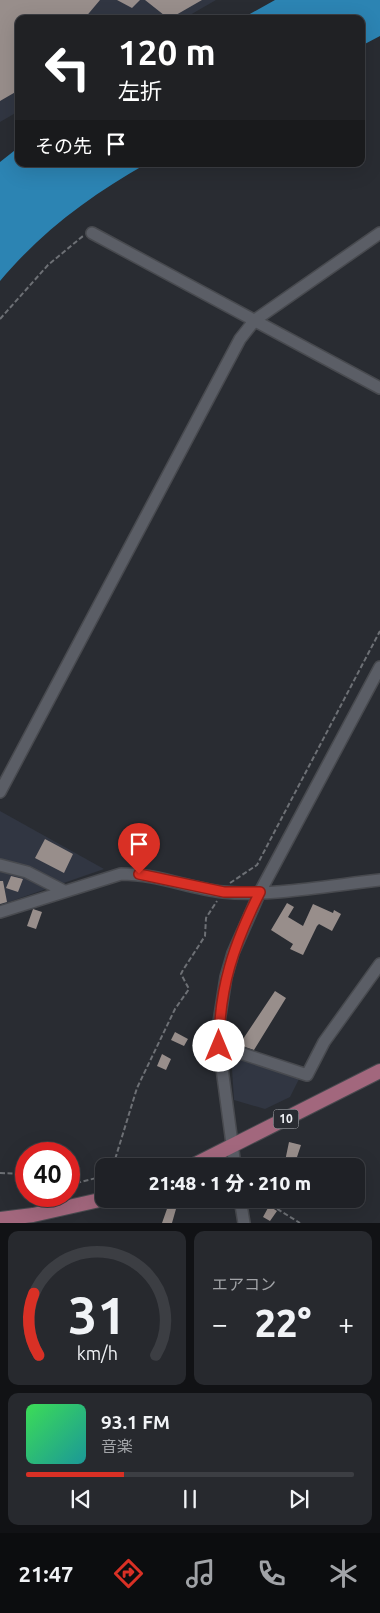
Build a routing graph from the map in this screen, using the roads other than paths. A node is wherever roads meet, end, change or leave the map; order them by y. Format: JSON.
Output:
{"nodes":[{"id":1,"x":92,"y":233,"type":"road end"},
{"id":2,"x":380,"y":233,"type":"edge"},
{"id":3,"x":255,"y":320,"type":"junction"},
{"id":4,"x":380,"y":388,"type":"edge"},
{"id":5,"x":380,"y":667,"type":"edge"},
{"id":6,"x":0,"y":792,"type":"edge"},
{"id":7,"x":0,"y":865,"type":"edge"},
{"id":8,"x":380,"y":880,"type":"edge"},
{"id":9,"x":64,"y":891,"type":"junction"},
{"id":10,"x":260,"y":892,"type":"junction"},
{"id":11,"x":0,"y":912,"type":"edge"},
{"id":12,"x":380,"y":964,"type":"edge"},
{"id":13,"x":219,"y":1046,"type":"junction"},
{"id":14,"x":380,"y":1071,"type":"edge"},
{"id":15,"x":232,"y":1146,"type":"junction"},
{"id":16,"x":208,"y":1158,"type":"edge"},
{"id":17,"x":234,"y":1158,"type":"edge"},
{"id":18,"x":95,"y":1201,"type":"edge"},
{"id":19,"x":242,"y":1208,"type":"edge"},
{"id":20,"x":0,"y":1219,"type":"edge"},
{"id":21,"x":244,"y":1223,"type":"edge"}],
"edges":[{"from":1,"to":3,"type":"street"},
{"from":2,"to":3,"type":"street"},
{"from":3,"to":4,"type":"street"},
{"from":3,"to":6,"type":"street"},
{"from":5,"to":10,"type":"street"},
{"from":7,"to":9,"type":"street"},
{"from":8,"to":10,"type":"street"},
{"from":9,"to":10,"type":"street"},
{"from":9,"to":11,"type":"street"},
{"from":10,"to":13,"type":"street"},
{"from":12,"to":13,"type":"street"},
{"from":13,"to":15,"type":"street"},
{"from":14,"to":15,"type":"main road","number":"10"},
{"from":15,"to":16,"type":"main road","number":"10"},
{"from":15,"to":17,"type":"street"},
{"from":18,"to":20,"type":"main road"},
{"from":19,"to":21,"type":"street"}]}
